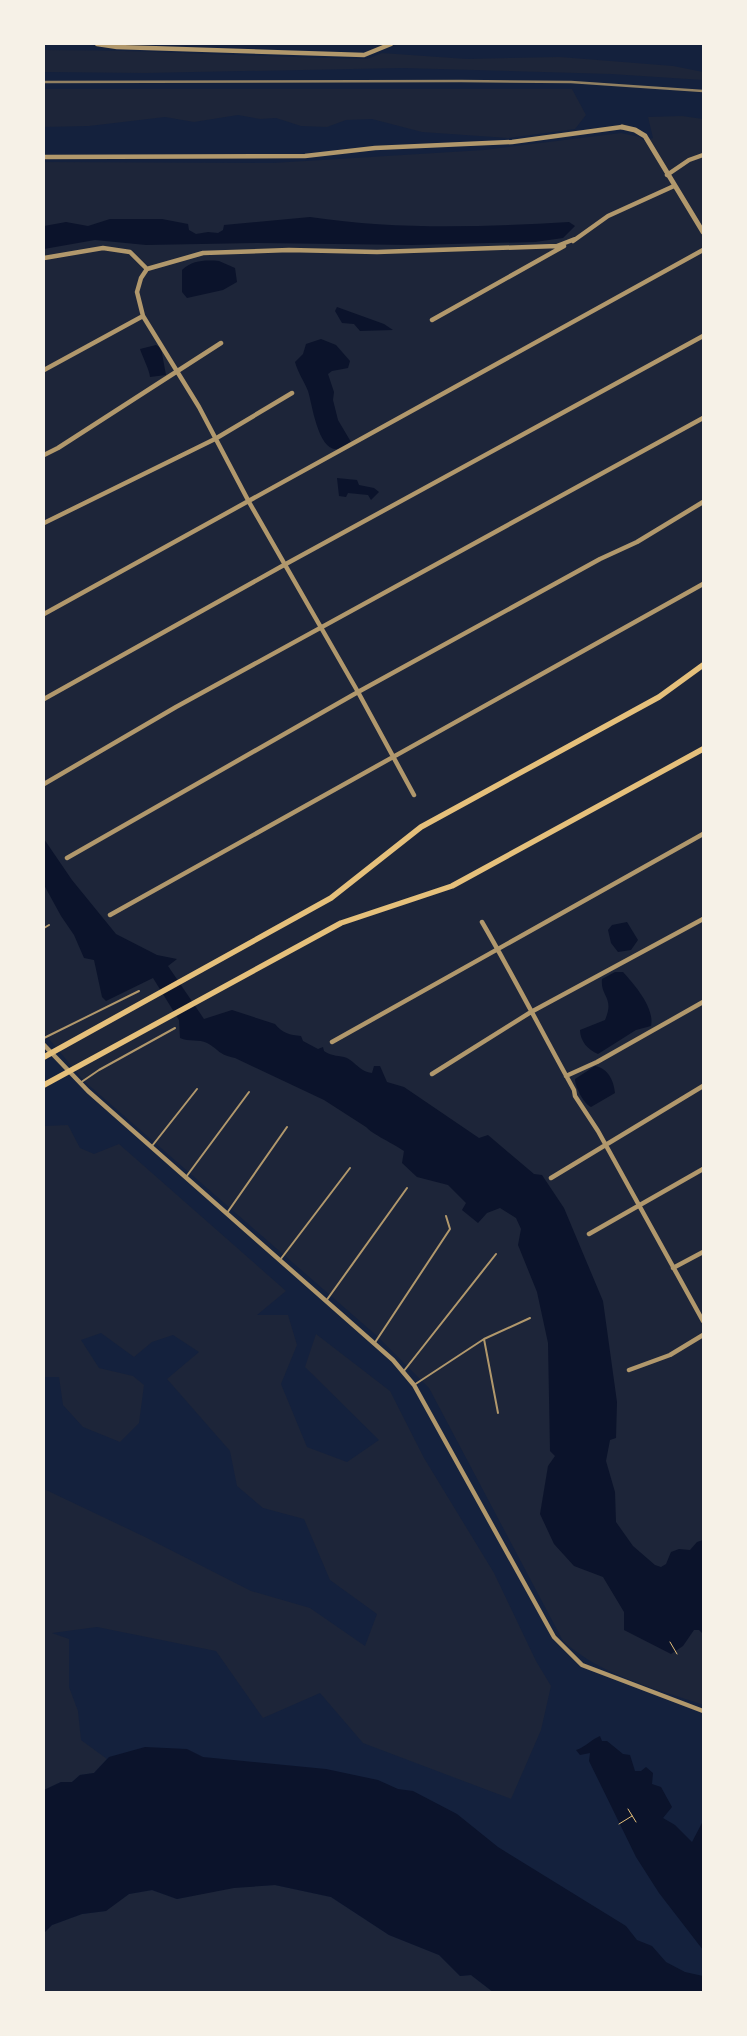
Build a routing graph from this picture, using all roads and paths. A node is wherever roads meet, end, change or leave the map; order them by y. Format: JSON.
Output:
{"nodes":[{"id":1,"x":97,"y":44,"type":"edge"},
{"id":2,"x":391,"y":44,"type":"edge"},
{"id":3,"x":117,"y":45,"type":"edge"},
{"id":4,"x":622,"y":127,"type":"joint"},
{"id":5,"x":703,"y":155,"type":"edge"},
{"id":6,"x":44,"y":157,"type":"edge"},
{"id":7,"x":667,"y":175,"type":"junction"},
{"id":8,"x":674,"y":186,"type":"junction"},
{"id":9,"x":703,"y":232,"type":"edge"},
{"id":10,"x":575,"y":240,"type":"junction"},
{"id":11,"x":703,"y":250,"type":"edge"},
{"id":12,"x":44,"y":258,"type":"edge"},
{"id":13,"x":147,"y":269,"type":"junction"},
{"id":14,"x":142,"y":316,"type":"junction"},
{"id":15,"x":432,"y":320,"type":"dead end"},
{"id":16,"x":703,"y":336,"type":"edge"},
{"id":17,"x":221,"y":343,"type":"dead end"},
{"id":18,"x":44,"y":370,"type":"edge"},
{"id":19,"x":178,"y":370,"type":"junction"},
{"id":20,"x":292,"y":393,"type":"dead end"},
{"id":21,"x":703,"y":418,"type":"edge"},
{"id":22,"x":215,"y":439,"type":"junction"},
{"id":23,"x":44,"y":455,"type":"edge"},
{"id":24,"x":249,"y":502,"type":"junction"},
{"id":25,"x":703,"y":502,"type":"edge"},
{"id":26,"x":44,"y":522,"type":"edge"},
{"id":27,"x":284,"y":565,"type":"junction"},
{"id":28,"x":703,"y":584,"type":"edge"},
{"id":29,"x":44,"y":614,"type":"edge"},
{"id":30,"x":320,"y":629,"type":"junction"},
{"id":31,"x":703,"y":665,"type":"edge"},
{"id":32,"x":358,"y":692,"type":"junction"},
{"id":33,"x":44,"y":699,"type":"edge"},
{"id":34,"x":703,"y":749,"type":"edge"},
{"id":35,"x":392,"y":756,"type":"junction"},
{"id":36,"x":44,"y":784,"type":"edge"},
{"id":37,"x":414,"y":795,"type":"dead end"},
{"id":38,"x":703,"y":834,"type":"edge"},
{"id":39,"x":67,"y":858,"type":"dead end"},
{"id":40,"x":110,"y":915,"type":"dead end"},
{"id":41,"x":703,"y":919,"type":"edge"},
{"id":42,"x":482,"y":922,"type":"dead end"},
{"id":43,"x":49,"y":925,"type":"dead end"},
{"id":44,"x":44,"y":928,"type":"edge"},
{"id":45,"x":498,"y":948,"type":"junction"},
{"id":46,"x":139,"y":991,"type":"dead end"},
{"id":47,"x":703,"y":1002,"type":"edge"},
{"id":48,"x":531,"y":1012,"type":"junction"},
{"id":49,"x":175,"y":1028,"type":"dead end"},
{"id":50,"x":44,"y":1038,"type":"edge"},
{"id":51,"x":332,"y":1042,"type":"dead end"},
{"id":52,"x":44,"y":1045,"type":"edge"},
{"id":53,"x":44,"y":1057,"type":"edge"},
{"id":54,"x":432,"y":1074,"type":"dead end"},
{"id":55,"x":566,"y":1076,"type":"junction"},
{"id":56,"x":80,"y":1083,"type":"junction"},
{"id":57,"x":44,"y":1085,"type":"edge"},
{"id":58,"x":703,"y":1086,"type":"edge"},
{"id":59,"x":197,"y":1089,"type":"dead end"},
{"id":60,"x":249,"y":1092,"type":"dead end"},
{"id":61,"x":287,"y":1127,"type":"dead end"},
{"id":62,"x":605,"y":1144,"type":"junction"},
{"id":63,"x":152,"y":1146,"type":"junction"},
{"id":64,"x":350,"y":1168,"type":"dead end"},
{"id":65,"x":703,"y":1169,"type":"edge"},
{"id":66,"x":186,"y":1177,"type":"junction"},
{"id":67,"x":551,"y":1178,"type":"dead end"},
{"id":68,"x":406,"y":1188,"type":"dead end"},
{"id":69,"x":639,"y":1205,"type":"junction"},
{"id":70,"x":227,"y":1213,"type":"junction"},
{"id":71,"x":446,"y":1216,"type":"dead end"},
{"id":72,"x":589,"y":1234,"type":"dead end"},
{"id":73,"x":703,"y":1252,"type":"edge"},
{"id":74,"x":496,"y":1254,"type":"dead end"},
{"id":75,"x":280,"y":1260,"type":"junction"},
{"id":76,"x":673,"y":1268,"type":"junction"},
{"id":77,"x":326,"y":1301,"type":"junction"},
{"id":78,"x":530,"y":1318,"type":"dead end"},
{"id":79,"x":703,"y":1321,"type":"edge"},
{"id":80,"x":703,"y":1335,"type":"edge"},
{"id":81,"x":484,"y":1339,"type":"junction"},
{"id":82,"x":374,"y":1344,"type":"junction"},
{"id":83,"x":629,"y":1370,"type":"dead end"},
{"id":84,"x":403,"y":1372,"type":"junction"},
{"id":85,"x":414,"y":1385,"type":"junction"},
{"id":86,"x":498,"y":1413,"type":"dead end"},
{"id":87,"x":670,"y":1642,"type":"dead end"},
{"id":88,"x":677,"y":1654,"type":"dead end"},
{"id":89,"x":703,"y":1711,"type":"edge"},
{"id":90,"x":628,"y":1809,"type":"dead end"},
{"id":91,"x":632,"y":1816,"type":"junction"},
{"id":92,"x":636,"y":1822,"type":"dead end"},
{"id":93,"x":620,"y":1824,"type":"dead end"}],
"edges":[{"from":1,"to":3,"type":"street"},
{"from":2,"to":3,"type":"street"},
{"from":4,"to":6,"type":"street"},
{"from":4,"to":7,"type":"street"},
{"from":5,"to":7,"type":"street"},
{"from":7,"to":8,"type":"street"},
{"from":8,"to":9,"type":"street"},
{"from":8,"to":10,"type":"street"},
{"from":10,"to":13,"type":"street"},
{"from":10,"to":15,"type":"street"},
{"from":11,"to":24,"type":"street"},
{"from":12,"to":13,"type":"street"},
{"from":13,"to":14,"type":"street"},
{"from":14,"to":18,"type":"street"},
{"from":14,"to":19,"type":"street"},
{"from":16,"to":27,"type":"street"},
{"from":17,"to":19,"type":"street"},
{"from":19,"to":22,"type":"street"},
{"from":19,"to":23,"type":"street"},
{"from":20,"to":22,"type":"street"},
{"from":21,"to":30,"type":"street"},
{"from":22,"to":24,"type":"street"},
{"from":22,"to":26,"type":"street"},
{"from":24,"to":27,"type":"street"},
{"from":24,"to":29,"type":"street"},
{"from":25,"to":32,"type":"street"},
{"from":27,"to":30,"type":"street"},
{"from":27,"to":33,"type":"street"},
{"from":28,"to":35,"type":"street"},
{"from":30,"to":32,"type":"street"},
{"from":30,"to":36,"type":"street"},
{"from":31,"to":53,"type":"main road"},
{"from":32,"to":35,"type":"street"},
{"from":32,"to":39,"type":"street"},
{"from":34,"to":57,"type":"main road"},
{"from":35,"to":37,"type":"street"},
{"from":35,"to":40,"type":"street"},
{"from":38,"to":45,"type":"street"},
{"from":41,"to":48,"type":"street"},
{"from":42,"to":45,"type":"street"},
{"from":43,"to":44,"type":"lane"},
{"from":45,"to":48,"type":"street"},
{"from":45,"to":51,"type":"street"},
{"from":46,"to":50,"type":"lane"},
{"from":47,"to":55,"type":"street"},
{"from":48,"to":54,"type":"street"},
{"from":48,"to":55,"type":"street"},
{"from":49,"to":56,"type":"lane"},
{"from":52,"to":56,"type":"street"},
{"from":55,"to":62,"type":"street"},
{"from":56,"to":63,"type":"street"},
{"from":58,"to":62,"type":"street"},
{"from":59,"to":63,"type":"lane"},
{"from":60,"to":66,"type":"lane"},
{"from":61,"to":70,"type":"lane"},
{"from":62,"to":67,"type":"street"},
{"from":62,"to":69,"type":"street"},
{"from":63,"to":66,"type":"street"},
{"from":64,"to":75,"type":"lane"},
{"from":65,"to":69,"type":"street"},
{"from":66,"to":70,"type":"street"},
{"from":68,"to":77,"type":"lane"},
{"from":69,"to":72,"type":"street"},
{"from":69,"to":76,"type":"street"},
{"from":70,"to":75,"type":"street"},
{"from":71,"to":82,"type":"lane"},
{"from":73,"to":76,"type":"street"},
{"from":74,"to":84,"type":"lane"},
{"from":75,"to":77,"type":"street"},
{"from":76,"to":79,"type":"street"},
{"from":77,"to":82,"type":"street"},
{"from":78,"to":81,"type":"lane"},
{"from":80,"to":83,"type":"street"},
{"from":81,"to":85,"type":"lane"},
{"from":81,"to":86,"type":"lane"},
{"from":82,"to":84,"type":"street"},
{"from":84,"to":85,"type":"street"},
{"from":85,"to":89,"type":"street"},
{"from":87,"to":88,"type":"path"},
{"from":90,"to":91,"type":"path"},
{"from":91,"to":92,"type":"path"},
{"from":91,"to":93,"type":"path"}]}
